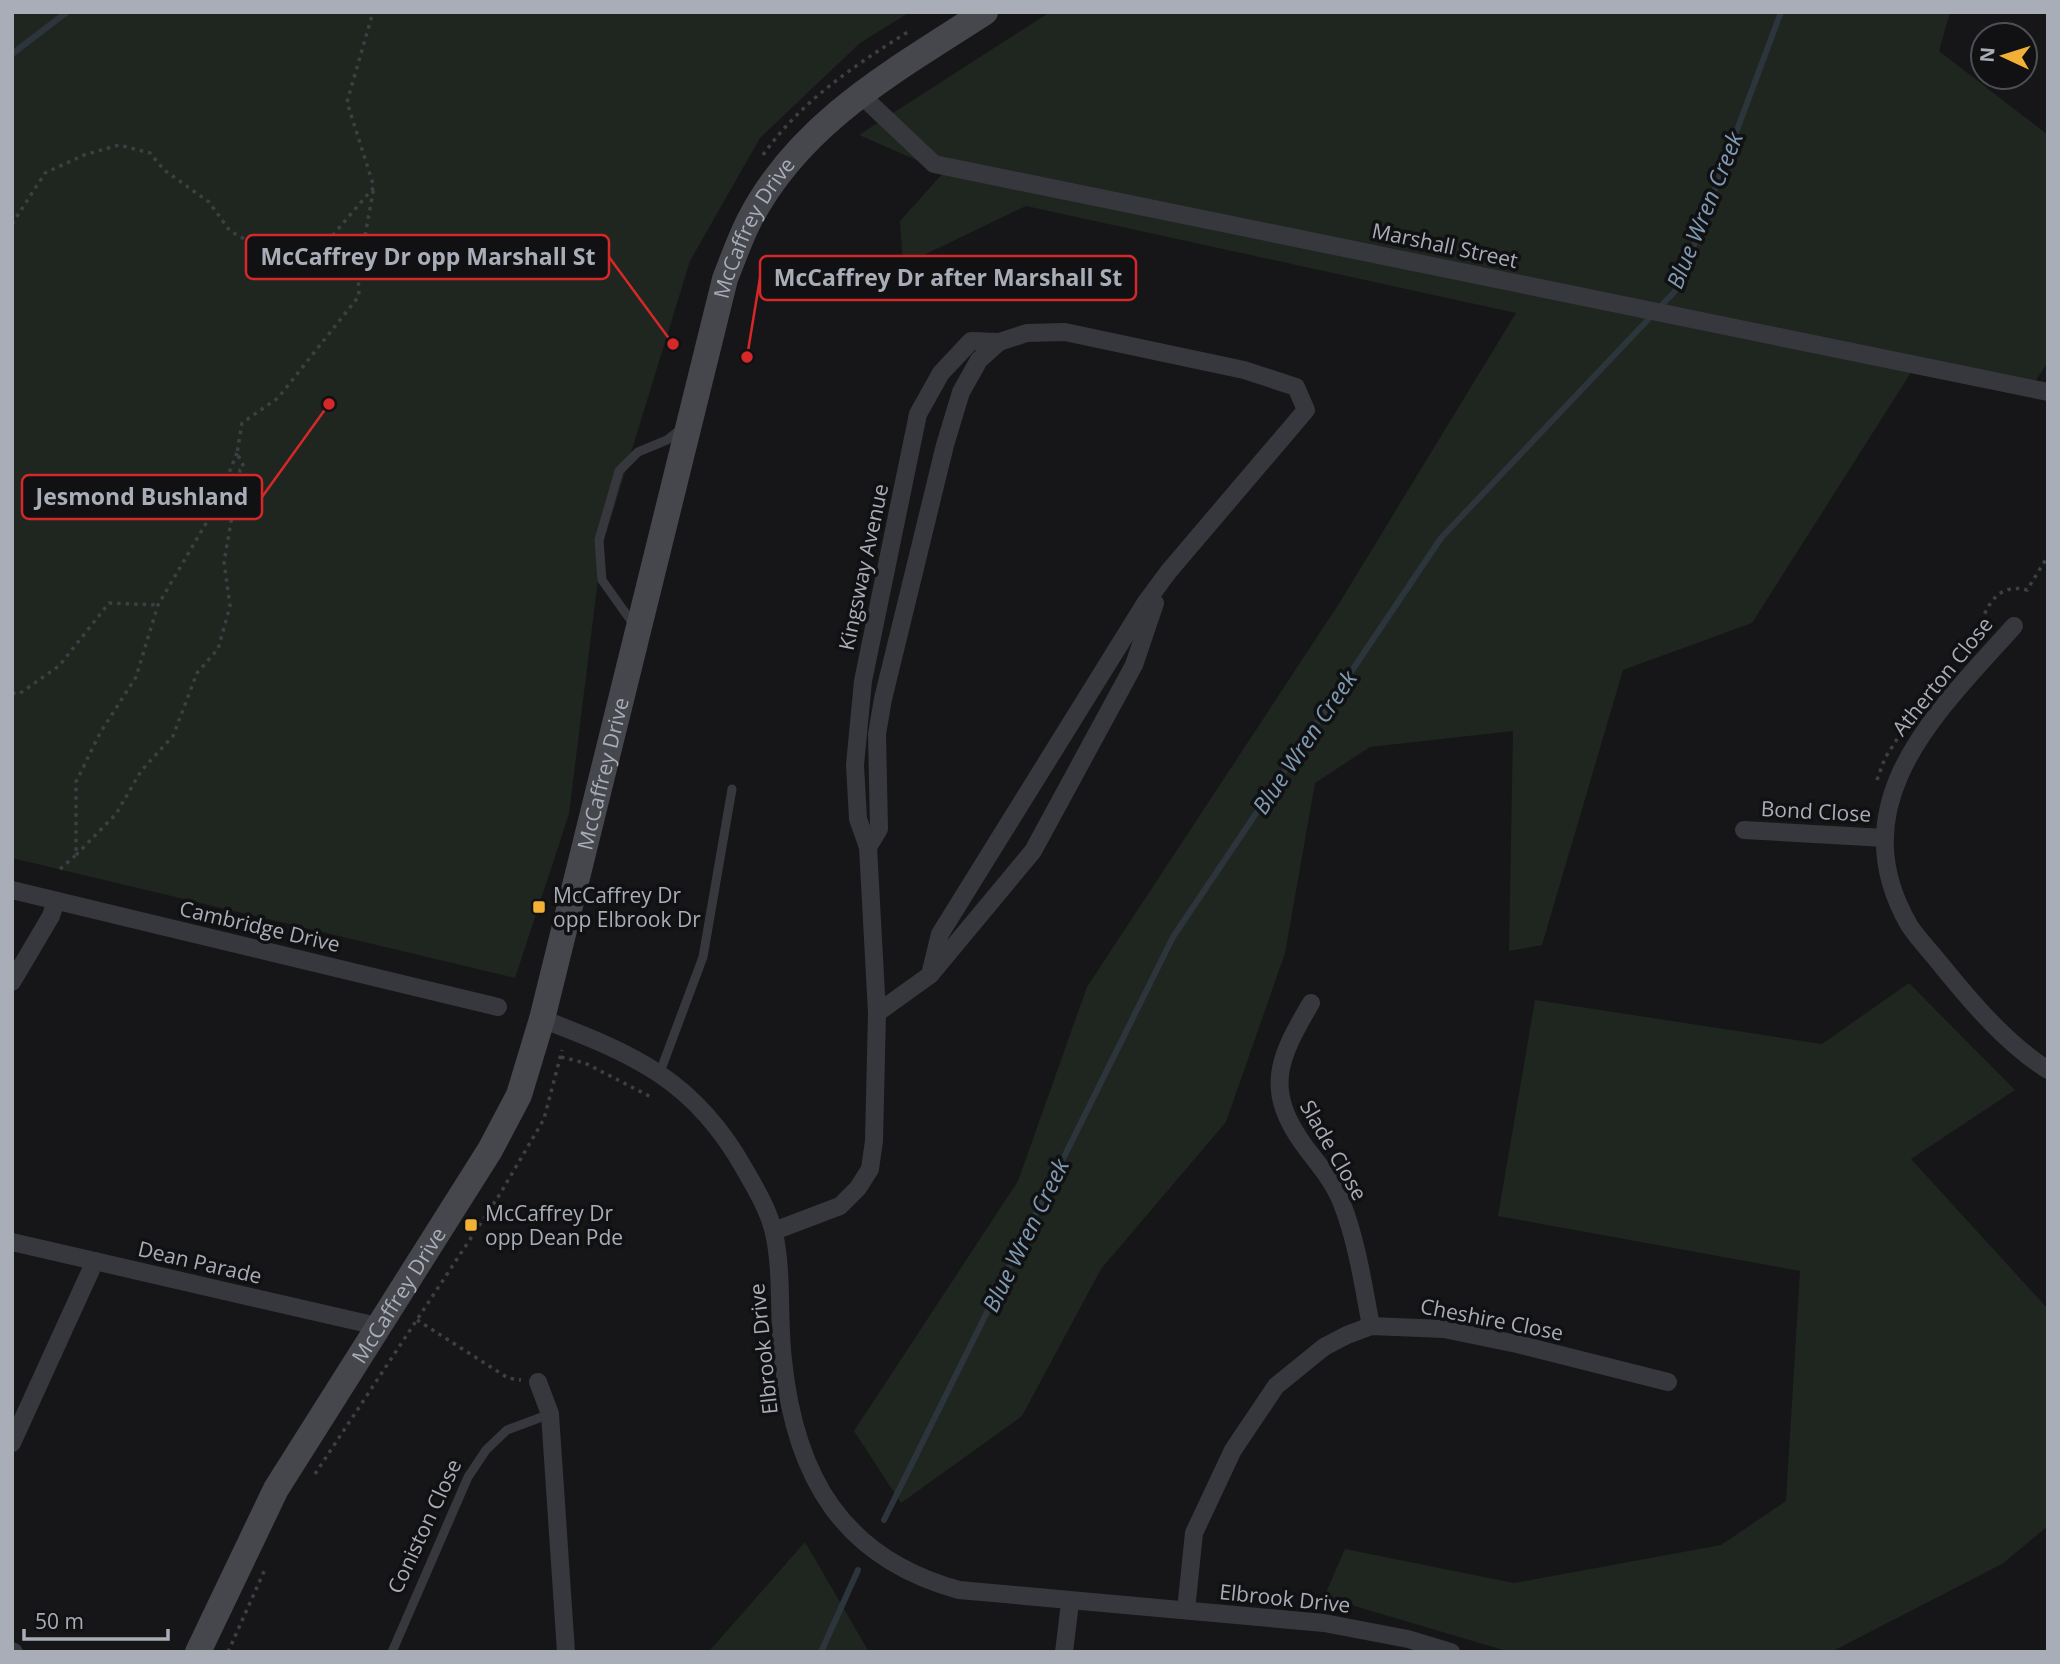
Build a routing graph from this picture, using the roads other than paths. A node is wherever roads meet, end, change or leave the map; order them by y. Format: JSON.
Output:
{"nodes":[{"id":1,"x":985,"y":12,"type":"edge"},
{"id":2,"x":859,"y":93,"type":"junction"},
{"id":3,"x":999,"y":342,"type":"junction"},
{"id":4,"x":2048,"y":391,"type":"edge"},
{"id":5,"x":690,"y":421,"type":"junction"},
{"id":6,"x":1169,"y":571,"type":"junction"},
{"id":7,"x":2014,"y":626,"type":"dead end"},
{"id":8,"x":638,"y":633,"type":"junction"},
{"id":9,"x":732,"y":789,"type":"dead end"},
{"id":10,"x":1744,"y":830,"type":"dead end"},
{"id":11,"x":1885,"y":838,"type":"junction"},
{"id":12,"x":868,"y":847,"type":"junction"},
{"id":13,"x":12,"y":890,"type":"edge"},
{"id":14,"x":56,"y":901,"type":"junction"},
{"id":15,"x":930,"y":975,"type":"junction"},
{"id":16,"x":12,"y":982,"type":"edge"},
{"id":17,"x":1311,"y":1003,"type":"dead end"},
{"id":18,"x":498,"y":1007,"type":"dead end"},
{"id":19,"x":877,"y":1013,"type":"junction"},
{"id":20,"x":542,"y":1019,"type":"junction"},
{"id":21,"x":2048,"y":1070,"type":"edge"},
{"id":22,"x":660,"y":1072,"type":"junction"},
{"id":23,"x":774,"y":1231,"type":"junction"},
{"id":24,"x":12,"y":1242,"type":"edge"},
{"id":25,"x":95,"y":1261,"type":"junction"},
{"id":26,"x":377,"y":1326,"type":"junction"},
{"id":27,"x":1371,"y":1326,"type":"junction"},
{"id":28,"x":1668,"y":1381,"type":"dead end"},
{"id":29,"x":538,"y":1382,"type":"road end"},
{"id":30,"x":550,"y":1414,"type":"junction"},
{"id":31,"x":12,"y":1443,"type":"edge"},
{"id":32,"x":1070,"y":1603,"type":"junction"},
{"id":33,"x":1186,"y":1610,"type":"junction"},
{"id":34,"x":198,"y":1652,"type":"edge"},
{"id":35,"x":392,"y":1652,"type":"edge"},
{"id":36,"x":566,"y":1652,"type":"edge"},
{"id":37,"x":1064,"y":1652,"type":"edge"},
{"id":38,"x":1451,"y":1652,"type":"edge"}],
"edges":[{"from":1,"to":2,"type":"main road","name":"McCaffrey Drive"},
{"from":2,"to":4,"type":"street","name":"Marshall Street"},
{"from":2,"to":5,"type":"main road","name":"McCaffrey Drive"},
{"from":3,"to":6,"type":"street","name":"Kingsway Avenue"},
{"from":3,"to":12,"type":"street","name":"Kingsway Avenue"},
{"from":3,"to":12,"type":"street","name":"Kingsway Avenue"},
{"from":5,"to":8,"type":"main road","name":"McCaffrey Drive"},
{"from":5,"to":8,"type":"lane"},
{"from":6,"to":15,"type":"street","name":"Kingsway Avenue"},
{"from":6,"to":15,"type":"street","name":"Kingsway Avenue"},
{"from":7,"to":11,"type":"street","name":"Atherton Close"},
{"from":8,"to":20,"type":"main road","name":"McCaffrey Drive"},
{"from":9,"to":22,"type":"lane"},
{"from":10,"to":11,"type":"street","name":"Bond Close"},
{"from":11,"to":21,"type":"street","name":"Atherton Close"},
{"from":12,"to":19,"type":"street","name":"Kingsway Avenue"},
{"from":13,"to":14,"type":"street","name":"Cambridge Drive"},
{"from":14,"to":16,"type":"street"},
{"from":14,"to":18,"type":"street","name":"Cambridge Drive"},
{"from":15,"to":19,"type":"street","name":"Kingsway Avenue"},
{"from":17,"to":27,"type":"street","name":"Slade Close"},
{"from":19,"to":23,"type":"street","name":"Kingsway Avenue"},
{"from":20,"to":22,"type":"street","name":"Elbrook Drive"},
{"from":20,"to":26,"type":"main road","name":"McCaffrey Drive"},
{"from":22,"to":23,"type":"street","name":"Elbrook Drive"},
{"from":23,"to":32,"type":"street","name":"Elbrook Drive"},
{"from":24,"to":25,"type":"street","name":"Dean Parade"},
{"from":25,"to":26,"type":"street","name":"Dean Parade"},
{"from":25,"to":31,"type":"street"},
{"from":26,"to":34,"type":"main road","name":"McCaffrey Drive"},
{"from":27,"to":28,"type":"street","name":"Cheshire Close"},
{"from":27,"to":33,"type":"street","name":"Cheshire Close"},
{"from":29,"to":30,"type":"street"},
{"from":30,"to":35,"type":"lane","name":"Coniston Close"},
{"from":30,"to":36,"type":"street"},
{"from":32,"to":33,"type":"street","name":"Elbrook Drive"},
{"from":32,"to":37,"type":"street"},
{"from":33,"to":38,"type":"street","name":"Elbrook Drive"}]}
